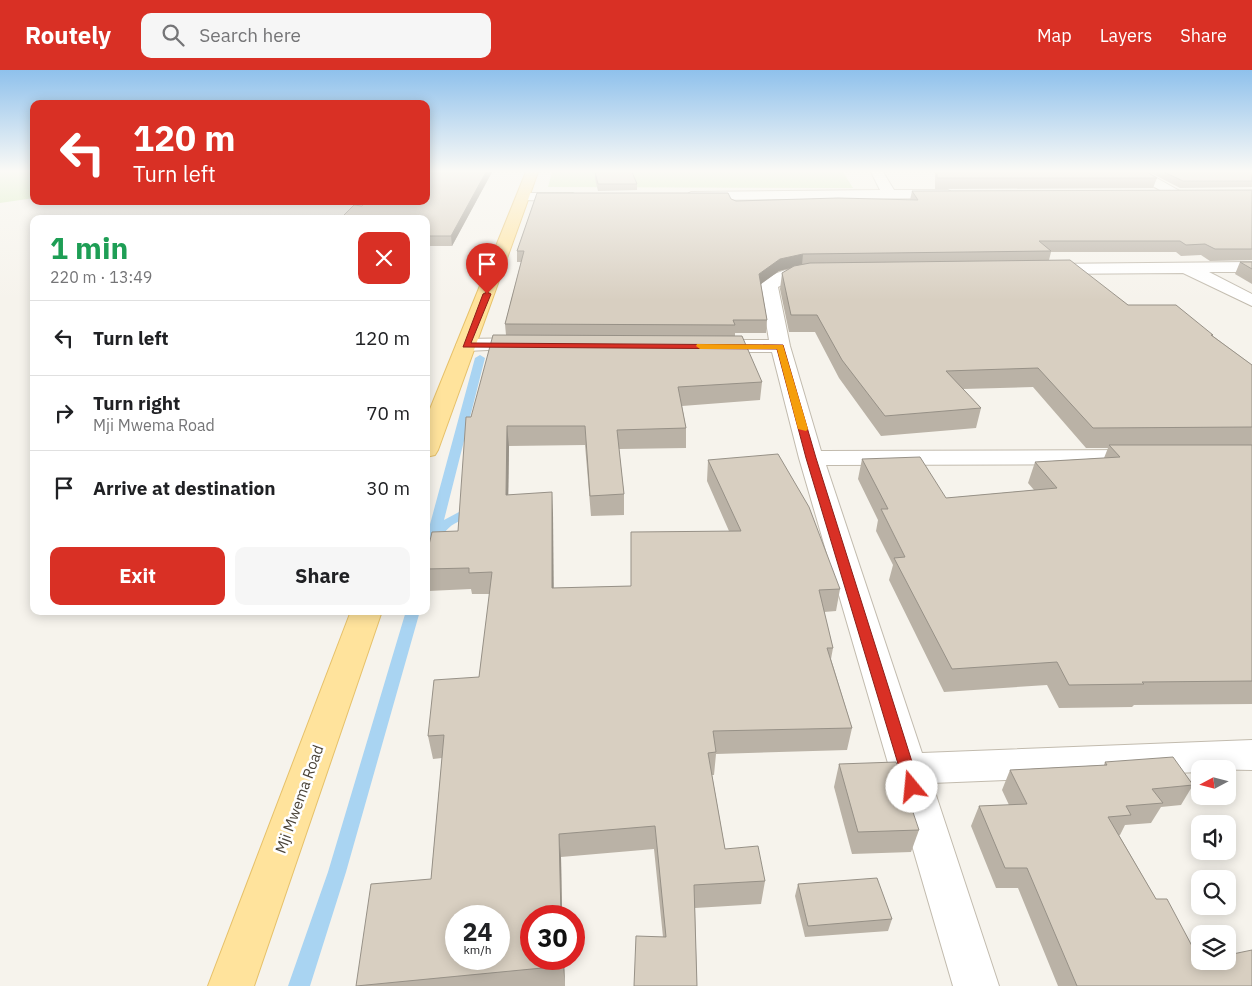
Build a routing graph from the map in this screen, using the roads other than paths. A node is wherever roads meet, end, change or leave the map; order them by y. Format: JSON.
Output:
{"nodes":[{"id":1,"x":517,"y":215,"type":"edge"},
{"id":2,"x":1186,"y":267,"type":"junction"},
{"id":3,"x":1252,"y":267,"type":"edge"},
{"id":4,"x":1018,"y":269,"type":"edge"},
{"id":5,"x":844,"y":271,"type":"edge"},
{"id":6,"x":1252,"y":301,"type":"edge"},
{"id":7,"x":541,"y":344,"type":"edge"},
{"id":8,"x":466,"y":345,"type":"junction"},
{"id":9,"x":693,"y":346,"type":"edge"},
{"id":10,"x":780,"y":346,"type":"junction"},
{"id":11,"x":430,"y":440,"type":"edge"},
{"id":12,"x":1164,"y":457,"type":"edge"},
{"id":13,"x":811,"y":458,"type":"junction"},
{"id":14,"x":366,"y":615,"type":"edge"},
{"id":15,"x":1252,"y":755,"type":"edge"},
{"id":16,"x":907,"y":769,"type":"junction"},
{"id":17,"x":230,"y":986,"type":"edge"},
{"id":18,"x":976,"y":986,"type":"edge"}],
"edges":[{"from":1,"to":8,"type":"main road"},
{"from":2,"to":3,"type":"street"},
{"from":2,"to":4,"type":"street"},
{"from":2,"to":6,"type":"street"},
{"from":5,"to":10,"type":"street"},
{"from":7,"to":8,"type":"street"},
{"from":8,"to":11,"type":"main road"},
{"from":9,"to":10,"type":"street"},
{"from":10,"to":13,"type":"street"},
{"from":12,"to":13,"type":"street"},
{"from":13,"to":16,"type":"street"},
{"from":14,"to":17,"type":"main road","name":"Mji Mwema Road"},
{"from":15,"to":16,"type":"street"},
{"from":16,"to":18,"type":"street"}]}
